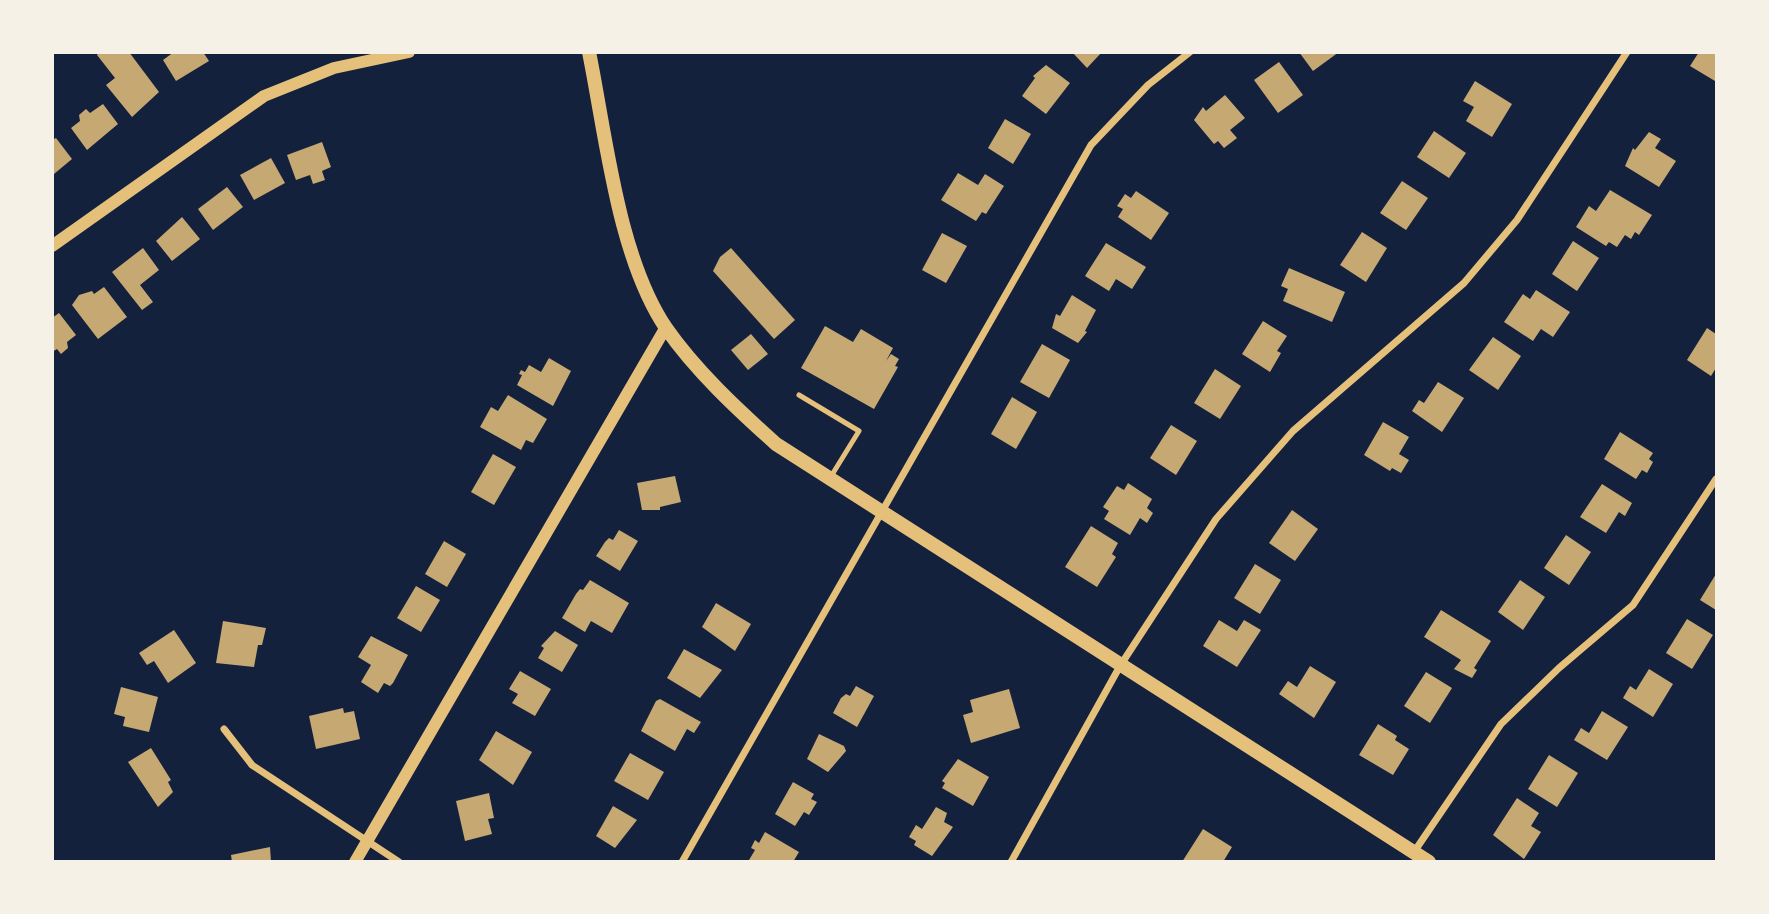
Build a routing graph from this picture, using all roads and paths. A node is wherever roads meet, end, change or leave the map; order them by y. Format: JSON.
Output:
{"nodes":[{"id":1,"x":409,"y":52,"type":"edge"},
{"id":2,"x":589,"y":52,"type":"edge"},
{"id":3,"x":1190,"y":52,"type":"edge"},
{"id":4,"x":1627,"y":52,"type":"edge"},
{"id":5,"x":52,"y":246,"type":"edge"},
{"id":6,"x":666,"y":327,"type":"junction"},
{"id":7,"x":799,"y":395,"type":"dead end"},
{"id":8,"x":830,"y":478,"type":"junction"},
{"id":9,"x":1717,"y":479,"type":"edge"},
{"id":10,"x":880,"y":511,"type":"junction"},
{"id":11,"x":1120,"y":666,"type":"junction"},
{"id":12,"x":224,"y":729,"type":"dead end"},
{"id":13,"x":367,"y":841,"type":"junction"},
{"id":14,"x":1414,"y":852,"type":"junction"},
{"id":15,"x":355,"y":862,"type":"edge"},
{"id":16,"x":399,"y":862,"type":"edge"},
{"id":17,"x":682,"y":862,"type":"edge"},
{"id":18,"x":1011,"y":862,"type":"edge"},
{"id":19,"x":1429,"y":862,"type":"edge"}],
"edges":[{"from":1,"to":5,"type":"street"},
{"from":2,"to":6,"type":"main road"},
{"from":3,"to":10,"type":"street"},
{"from":4,"to":11,"type":"street"},
{"from":6,"to":8,"type":"main road"},
{"from":6,"to":13,"type":"street"},
{"from":7,"to":8,"type":"lane"},
{"from":8,"to":10,"type":"main road"},
{"from":9,"to":14,"type":"street"},
{"from":10,"to":11,"type":"main road"},
{"from":10,"to":17,"type":"street"},
{"from":11,"to":14,"type":"main road"},
{"from":11,"to":18,"type":"street"},
{"from":12,"to":13,"type":"street"},
{"from":13,"to":15,"type":"street"},
{"from":13,"to":16,"type":"street"},
{"from":14,"to":19,"type":"main road"}]}
